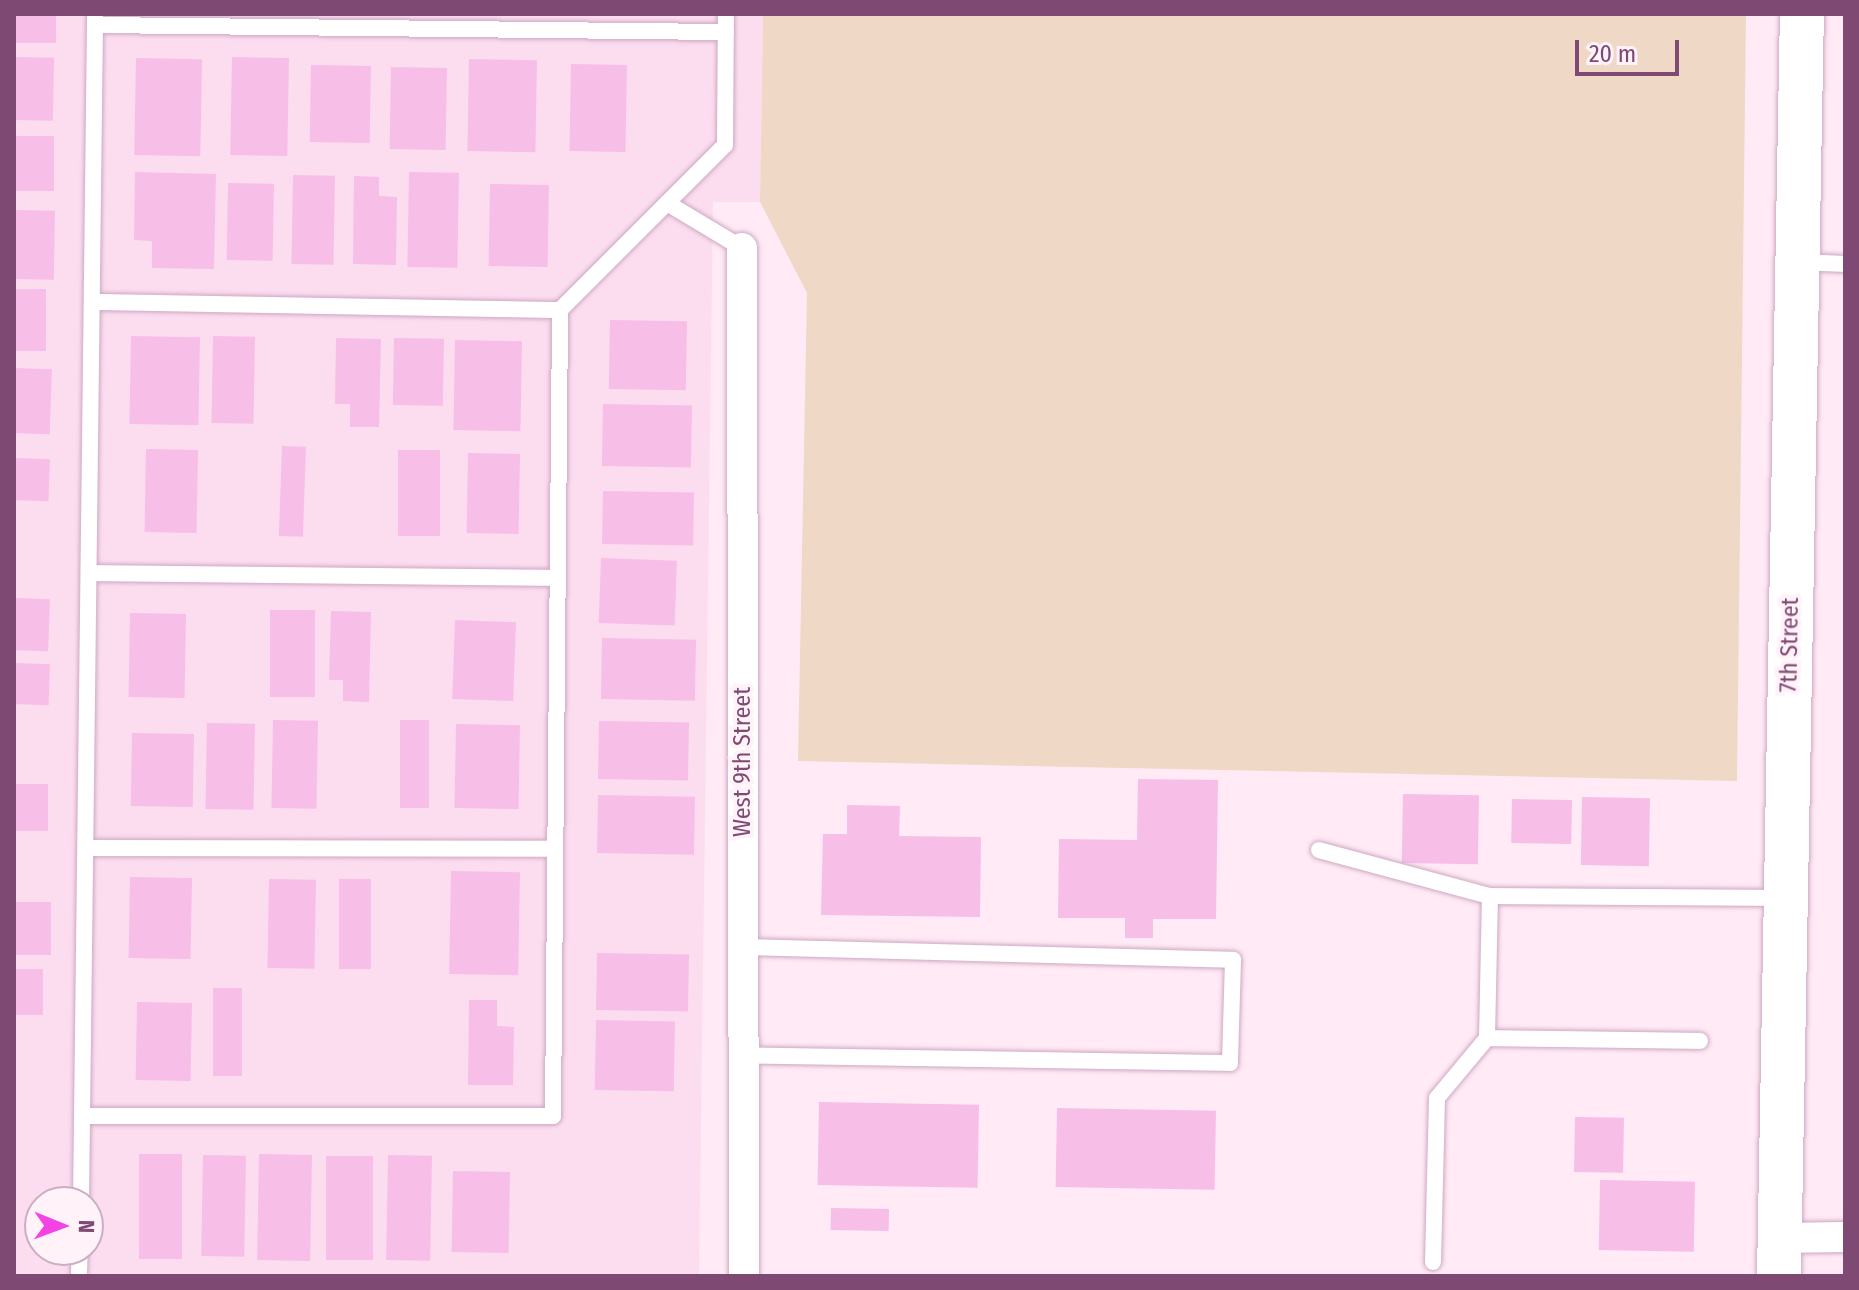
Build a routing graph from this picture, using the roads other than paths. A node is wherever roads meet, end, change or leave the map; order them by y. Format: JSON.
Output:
{"nodes":[{"id":1,"x":726,"y":14,"type":"edge"},
{"id":2,"x":1802,"y":14,"type":"edge"},
{"id":3,"x":95,"y":19,"type":"edge"},
{"id":4,"x":726,"y":32,"type":"junction"},
{"id":5,"x":667,"y":203,"type":"junction"},
{"id":6,"x":742,"y":248,"type":"joint"},
{"id":7,"x":1797,"y":262,"type":"junction"},
{"id":8,"x":1845,"y":264,"type":"edge"},
{"id":9,"x":93,"y":302,"type":"junction"},
{"id":10,"x":560,"y":310,"type":"junction"},
{"id":11,"x":90,"y":573,"type":"junction"},
{"id":12,"x":557,"y":578,"type":"junction"},
{"id":13,"x":87,"y":848,"type":"junction"},
{"id":14,"x":555,"y":849,"type":"junction"},
{"id":15,"x":1319,"y":850,"type":"dead end"},
{"id":16,"x":1490,"y":896,"type":"junction"},
{"id":17,"x":1786,"y":898,"type":"junction"},
{"id":18,"x":743,"y":947,"type":"junction"},
{"id":19,"x":1487,"y":1038,"type":"junction"},
{"id":20,"x":1700,"y":1041,"type":"dead end"},
{"id":21,"x":744,"y":1055,"type":"junction"},
{"id":22,"x":84,"y":1116,"type":"junction"},
{"id":23,"x":82,"y":1186,"type":"edge"},
{"id":24,"x":1845,"y":1237,"type":"edge"},
{"id":25,"x":1779,"y":1257,"type":"edge"},
{"id":26,"x":1433,"y":1262,"type":"dead end"},
{"id":27,"x":79,"y":1266,"type":"edge"},
{"id":28,"x":79,"y":1273,"type":"dead end"},
{"id":29,"x":744,"y":1276,"type":"edge"}],
"edges":[{"from":1,"to":4,"type":"lane"},
{"from":2,"to":7,"type":"street","name":"7th Street"},
{"from":3,"to":4,"type":"lane"},
{"from":3,"to":9,"type":"lane"},
{"from":4,"to":5,"type":"lane"},
{"from":5,"to":6,"type":"lane"},
{"from":5,"to":10,"type":"lane"},
{"from":6,"to":18,"type":"street","name":"West 9th Street"},
{"from":7,"to":8,"type":"lane"},
{"from":7,"to":17,"type":"street","name":"7th Street"},
{"from":9,"to":10,"type":"lane"},
{"from":9,"to":11,"type":"lane"},
{"from":10,"to":12,"type":"lane"},
{"from":11,"to":12,"type":"lane"},
{"from":11,"to":13,"type":"lane"},
{"from":12,"to":14,"type":"lane"},
{"from":13,"to":14,"type":"lane"},
{"from":13,"to":22,"type":"lane"},
{"from":14,"to":22,"type":"lane"},
{"from":15,"to":16,"type":"lane"},
{"from":16,"to":17,"type":"lane"},
{"from":16,"to":19,"type":"lane"},
{"from":17,"to":25,"type":"street","name":"7th Street"},
{"from":18,"to":21,"type":"street","name":"West 9th Street"},
{"from":18,"to":21,"type":"lane"},
{"from":19,"to":20,"type":"lane"},
{"from":19,"to":26,"type":"lane"},
{"from":21,"to":29,"type":"street","name":"West 9th Street"},
{"from":22,"to":23,"type":"lane"},
{"from":24,"to":25,"type":"street"},
{"from":27,"to":28,"type":"lane"}]}
